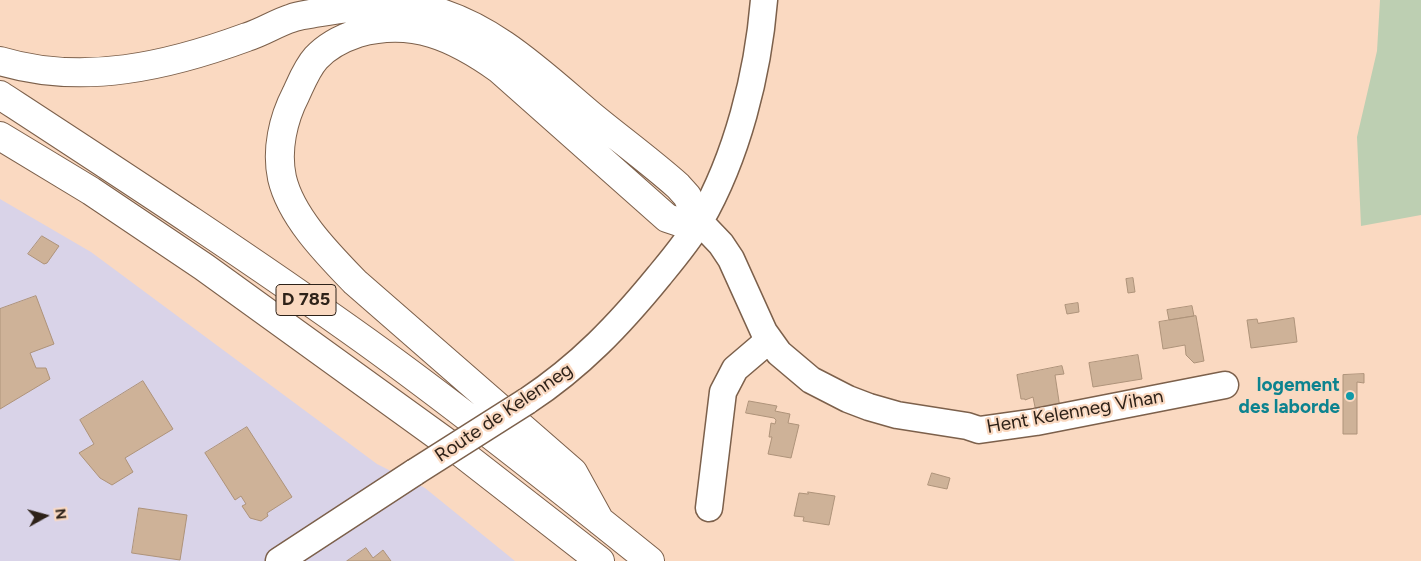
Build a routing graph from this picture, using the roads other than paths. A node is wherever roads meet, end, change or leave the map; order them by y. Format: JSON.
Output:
{"nodes":[{"id":1,"x":764,"y":0,"type":"edge"},
{"id":2,"x":0,"y":61,"type":"edge"},
{"id":3,"x":0,"y":95,"type":"edge"},
{"id":4,"x":0,"y":136,"type":"edge"},
{"id":5,"x":700,"y":222,"type":"junction"},
{"id":6,"x":769,"y":340,"type":"junction"},
{"id":7,"x":1225,"y":385,"type":"dead end"},
{"id":8,"x":709,"y":508,"type":"dead end"},
{"id":9,"x":600,"y":521,"type":"junction"},
{"id":10,"x":279,"y":561,"type":"edge"},
{"id":11,"x":600,"y":561,"type":"edge"},
{"id":12,"x":650,"y":561,"type":"edge"}],
"edges":[{"from":1,"to":5,"type":"street","name":"Route de Kelenneg"},
{"from":2,"to":5,"type":"highway"},
{"from":3,"to":9,"type":"highway","number":"D 785"},
{"from":4,"to":11,"type":"highway","number":"D 785"},
{"from":5,"to":6,"type":"street","name":"Hent Kelenneg Vihan"},
{"from":5,"to":9,"type":"highway"},
{"from":5,"to":10,"type":"street","name":"Route de Kelenneg","bridge":true},
{"from":6,"to":7,"type":"street","name":"Hent Kelenneg Vihan"},
{"from":6,"to":8,"type":"street"},
{"from":9,"to":12,"type":"highway","number":"D 785"}]}
